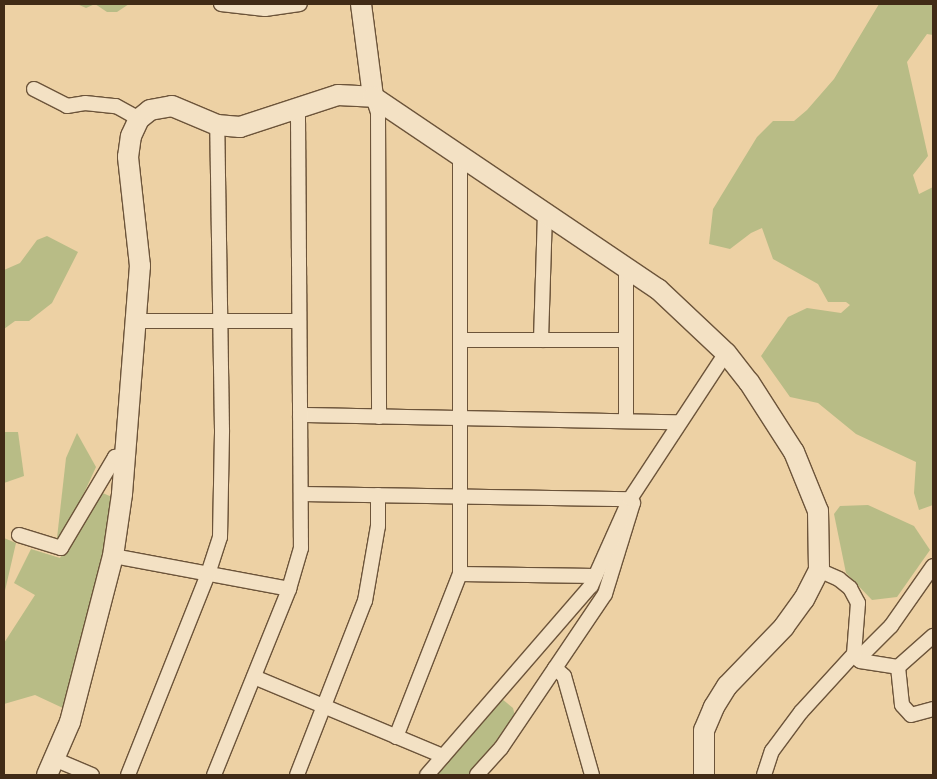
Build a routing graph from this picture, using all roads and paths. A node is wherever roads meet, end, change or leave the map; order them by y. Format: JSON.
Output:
{"nodes":[{"id":1,"x":221,"y":4,"type":"edge"},
{"id":2,"x":300,"y":4,"type":"edge"},
{"id":3,"x":362,"y":4,"type":"edge"},
{"id":4,"x":34,"y":89,"type":"dead end"},
{"id":5,"x":373,"y":97,"type":"junction"},
{"id":6,"x":298,"y":108,"type":"junction"},
{"id":7,"x":139,"y":119,"type":"junction"},
{"id":8,"x":217,"y":125,"type":"junction"},
{"id":9,"x":460,"y":156,"type":"junction"},
{"id":10,"x":545,"y":213,"type":"junction"},
{"id":11,"x":630,"y":269,"type":"junction"},
{"id":12,"x":221,"y":320,"type":"junction"},
{"id":13,"x":298,"y":321,"type":"junction"},
{"id":14,"x":137,"y":322,"type":"junction"},
{"id":15,"x":461,"y":340,"type":"junction"},
{"id":16,"x":541,"y":340,"type":"junction"},
{"id":17,"x":626,"y":340,"type":"junction"},
{"id":18,"x":726,"y":352,"type":"junction"},
{"id":19,"x":300,"y":415,"type":"junction"},
{"id":20,"x":379,"y":417,"type":"junction"},
{"id":21,"x":461,"y":419,"type":"junction"},
{"id":22,"x":626,"y":419,"type":"junction"},
{"id":23,"x":679,"y":422,"type":"junction"},
{"id":24,"x":125,"y":456,"type":"junction"},
{"id":25,"x":302,"y":494,"type":"junction"},
{"id":26,"x":378,"y":495,"type":"junction"},
{"id":27,"x":461,"y":496,"type":"junction"},
{"id":28,"x":630,"y":499,"type":"junction"},
{"id":29,"x":19,"y":535,"type":"dead end"},
{"id":30,"x":113,"y":556,"type":"junction"},
{"id":31,"x":933,"y":566,"type":"edge"},
{"id":32,"x":818,"y":570,"type":"junction"},
{"id":33,"x":208,"y":574,"type":"junction"},
{"id":34,"x":460,"y":574,"type":"junction"},
{"id":35,"x":595,"y":576,"type":"junction"},
{"id":36,"x":289,"y":589,"type":"junction"},
{"id":37,"x":933,"y":636,"type":"edge"},
{"id":38,"x":854,"y":654,"type":"junction"},
{"id":39,"x":555,"y":668,"type":"junction"},
{"id":40,"x":898,"y":668,"type":"junction"},
{"id":41,"x":254,"y":677,"type":"junction"},
{"id":42,"x":323,"y":707,"type":"junction"},
{"id":43,"x":933,"y":709,"type":"edge"},
{"id":44,"x":396,"y":737,"type":"junction"},
{"id":45,"x":443,"y":756,"type":"junction"},
{"id":46,"x":50,"y":767,"type":"edge"},
{"id":47,"x":92,"y":775,"type":"edge"},
{"id":48,"x":128,"y":775,"type":"edge"},
{"id":49,"x":214,"y":775,"type":"edge"},
{"id":50,"x":297,"y":775,"type":"edge"},
{"id":51,"x":428,"y":775,"type":"edge"},
{"id":52,"x":478,"y":775,"type":"edge"},
{"id":53,"x":592,"y":775,"type":"edge"},
{"id":54,"x":704,"y":775,"type":"edge"},
{"id":55,"x":764,"y":775,"type":"edge"}],
"edges":[{"from":1,"to":2,"type":"street"},
{"from":3,"to":5,"type":"street"},
{"from":4,"to":7,"type":"street"},
{"from":5,"to":6,"type":"street"},
{"from":5,"to":9,"type":"street"},
{"from":5,"to":20,"type":"street"},
{"from":6,"to":8,"type":"street"},
{"from":6,"to":13,"type":"street"},
{"from":7,"to":8,"type":"street"},
{"from":7,"to":14,"type":"street"},
{"from":8,"to":12,"type":"street"},
{"from":9,"to":10,"type":"street"},
{"from":9,"to":15,"type":"street"},
{"from":10,"to":11,"type":"street"},
{"from":10,"to":16,"type":"street"},
{"from":11,"to":17,"type":"street"},
{"from":11,"to":18,"type":"street"},
{"from":12,"to":13,"type":"street"},
{"from":12,"to":14,"type":"street"},
{"from":12,"to":33,"type":"street"},
{"from":13,"to":19,"type":"street"},
{"from":14,"to":24,"type":"street"},
{"from":15,"to":16,"type":"street"},
{"from":15,"to":21,"type":"street"},
{"from":16,"to":17,"type":"street"},
{"from":17,"to":22,"type":"street"},
{"from":18,"to":23,"type":"street"},
{"from":18,"to":32,"type":"street"},
{"from":19,"to":20,"type":"street"},
{"from":19,"to":25,"type":"street"},
{"from":20,"to":21,"type":"street"},
{"from":21,"to":22,"type":"street"},
{"from":21,"to":27,"type":"street"},
{"from":22,"to":23,"type":"street"},
{"from":23,"to":28,"type":"street"},
{"from":24,"to":29,"type":"street"},
{"from":24,"to":30,"type":"street"},
{"from":25,"to":26,"type":"street"},
{"from":25,"to":36,"type":"street"},
{"from":26,"to":27,"type":"street"},
{"from":26,"to":42,"type":"street"},
{"from":27,"to":28,"type":"street"},
{"from":27,"to":34,"type":"street"},
{"from":28,"to":35,"type":"street"},
{"from":28,"to":39,"type":"street"},
{"from":30,"to":33,"type":"street"},
{"from":30,"to":46,"type":"street"},
{"from":31,"to":38,"type":"street"},
{"from":32,"to":38,"type":"street"},
{"from":32,"to":54,"type":"street"},
{"from":33,"to":36,"type":"street"},
{"from":33,"to":48,"type":"street"},
{"from":34,"to":35,"type":"street"},
{"from":34,"to":44,"type":"street"},
{"from":35,"to":45,"type":"street"},
{"from":36,"to":41,"type":"street"},
{"from":37,"to":40,"type":"street"},
{"from":38,"to":40,"type":"street"},
{"from":38,"to":55,"type":"street"},
{"from":39,"to":52,"type":"street"},
{"from":39,"to":53,"type":"street"},
{"from":40,"to":43,"type":"street"},
{"from":41,"to":42,"type":"street"},
{"from":41,"to":49,"type":"street"},
{"from":42,"to":44,"type":"street"},
{"from":42,"to":50,"type":"street"},
{"from":44,"to":45,"type":"street"},
{"from":45,"to":51,"type":"street"},
{"from":46,"to":47,"type":"street"}]}
